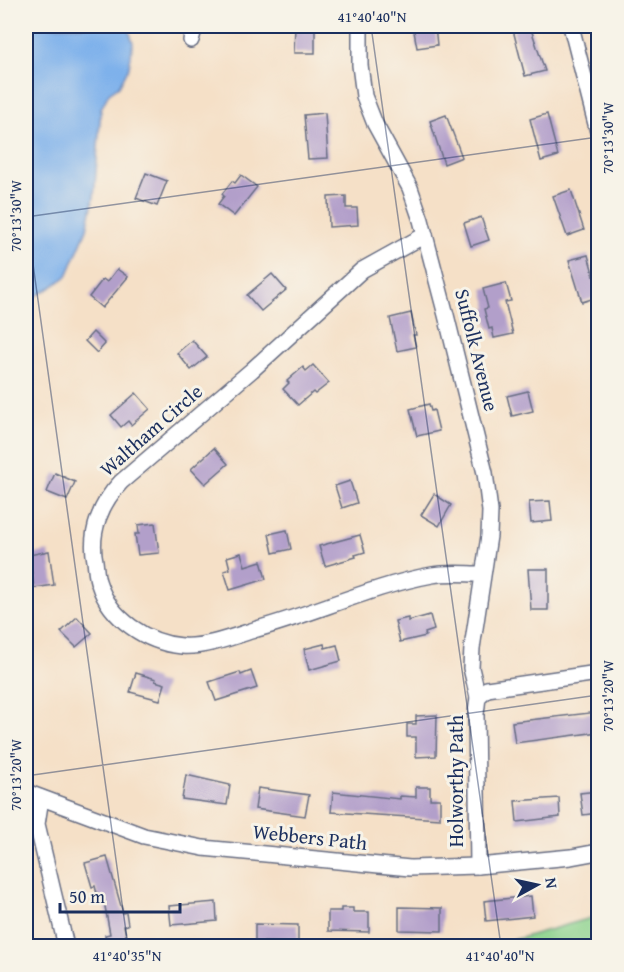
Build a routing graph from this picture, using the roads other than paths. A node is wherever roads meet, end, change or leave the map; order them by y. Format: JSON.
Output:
{"nodes":[{"id":1,"x":360,"y":26,"type":"edge"},
{"id":2,"x":571,"y":26,"type":"edge"},
{"id":3,"x":598,"y":132,"type":"edge"},
{"id":4,"x":425,"y":235,"type":"junction"},
{"id":5,"x":482,"y":574,"type":"junction"},
{"id":6,"x":598,"y":673,"type":"edge"},
{"id":7,"x":478,"y":697,"type":"junction"},
{"id":8,"x":26,"y":792,"type":"edge"},
{"id":9,"x":41,"y":798,"type":"junction"},
{"id":10,"x":598,"y":852,"type":"edge"},
{"id":11,"x":478,"y":866,"type":"junction"},
{"id":12,"x":66,"y":946,"type":"edge"}],
"edges":[{"from":1,"to":4,"type":"street","name":"Suffolk Avenue"},
{"from":2,"to":3,"type":"street"},
{"from":4,"to":5,"type":"street","name":"Suffolk Avenue"},
{"from":4,"to":5,"type":"street","name":"Waltham Circle"},
{"from":5,"to":7,"type":"street","name":"Suffolk Avenue"},
{"from":6,"to":7,"type":"street"},
{"from":7,"to":11,"type":"street","name":"Holworthy Path"},
{"from":8,"to":9,"type":"street","name":"Webbers Path"},
{"from":9,"to":11,"type":"street","name":"Webbers Path"},
{"from":9,"to":12,"type":"street"},
{"from":10,"to":11,"type":"street","name":"Webbers Path"}]}
